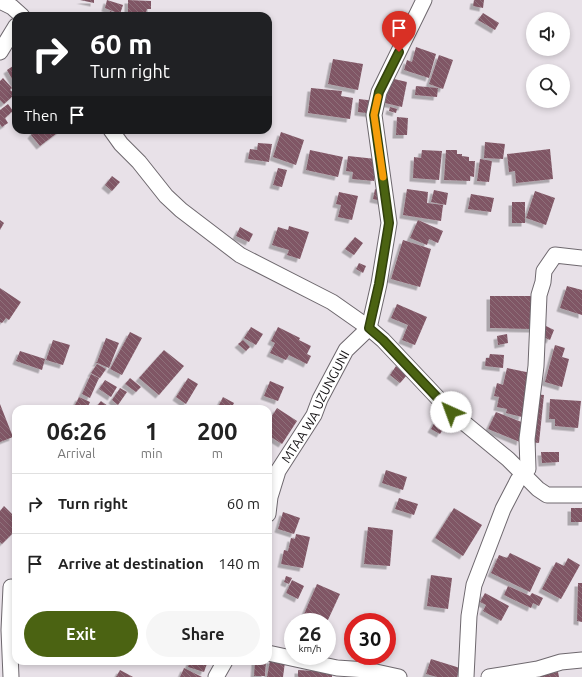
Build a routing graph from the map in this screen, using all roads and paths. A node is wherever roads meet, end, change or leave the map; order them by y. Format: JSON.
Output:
{"nodes":[{"id":1,"x":424,"y":0,"type":"edge"},
{"id":2,"x":0,"y":1,"type":"edge"},
{"id":3,"x":18,"y":12,"type":"edge"},
{"id":4,"x":12,"y":32,"type":"edge"},
{"id":5,"x":0,"y":52,"type":"edge"},
{"id":6,"x":114,"y":134,"type":"edge"},
{"id":7,"x":582,"y":258,"type":"edge"},
{"id":8,"x":369,"y":328,"type":"junction"},
{"id":9,"x":524,"y":474,"type":"junction"},
{"id":10,"x":272,"y":490,"type":"edge"},
{"id":11,"x":582,"y":495,"type":"edge"},
{"id":12,"x":11,"y":587,"type":"dead end"},
{"id":13,"x":272,"y":654,"type":"edge"},
{"id":14,"x":582,"y":660,"type":"edge"},
{"id":15,"x":223,"y":665,"type":"edge"},
{"id":16,"x":365,"y":674,"type":"edge"},
{"id":17,"x":11,"y":677,"type":"edge"},
{"id":18,"x":216,"y":677,"type":"edge"},
{"id":19,"x":399,"y":677,"type":"edge"},
{"id":20,"x":466,"y":677,"type":"edge"},
{"id":21,"x":489,"y":677,"type":"edge"}],
"edges":[{"from":1,"to":8,"type":"street"},
{"from":2,"to":3,"type":"street"},
{"from":4,"to":5,"type":"street"},
{"from":6,"to":8,"type":"street"},
{"from":7,"to":9,"type":"street"},
{"from":8,"to":9,"type":"street"},
{"from":8,"to":10,"type":"street","name":"MTAA WA UZUNGUNI"},
{"from":9,"to":11,"type":"street"},
{"from":9,"to":20,"type":"street"},
{"from":12,"to":17,"type":"street"},
{"from":13,"to":16,"type":"street"},
{"from":14,"to":21,"type":"street"},
{"from":15,"to":18,"type":"street"},
{"from":16,"to":19,"type":"street"}]}
